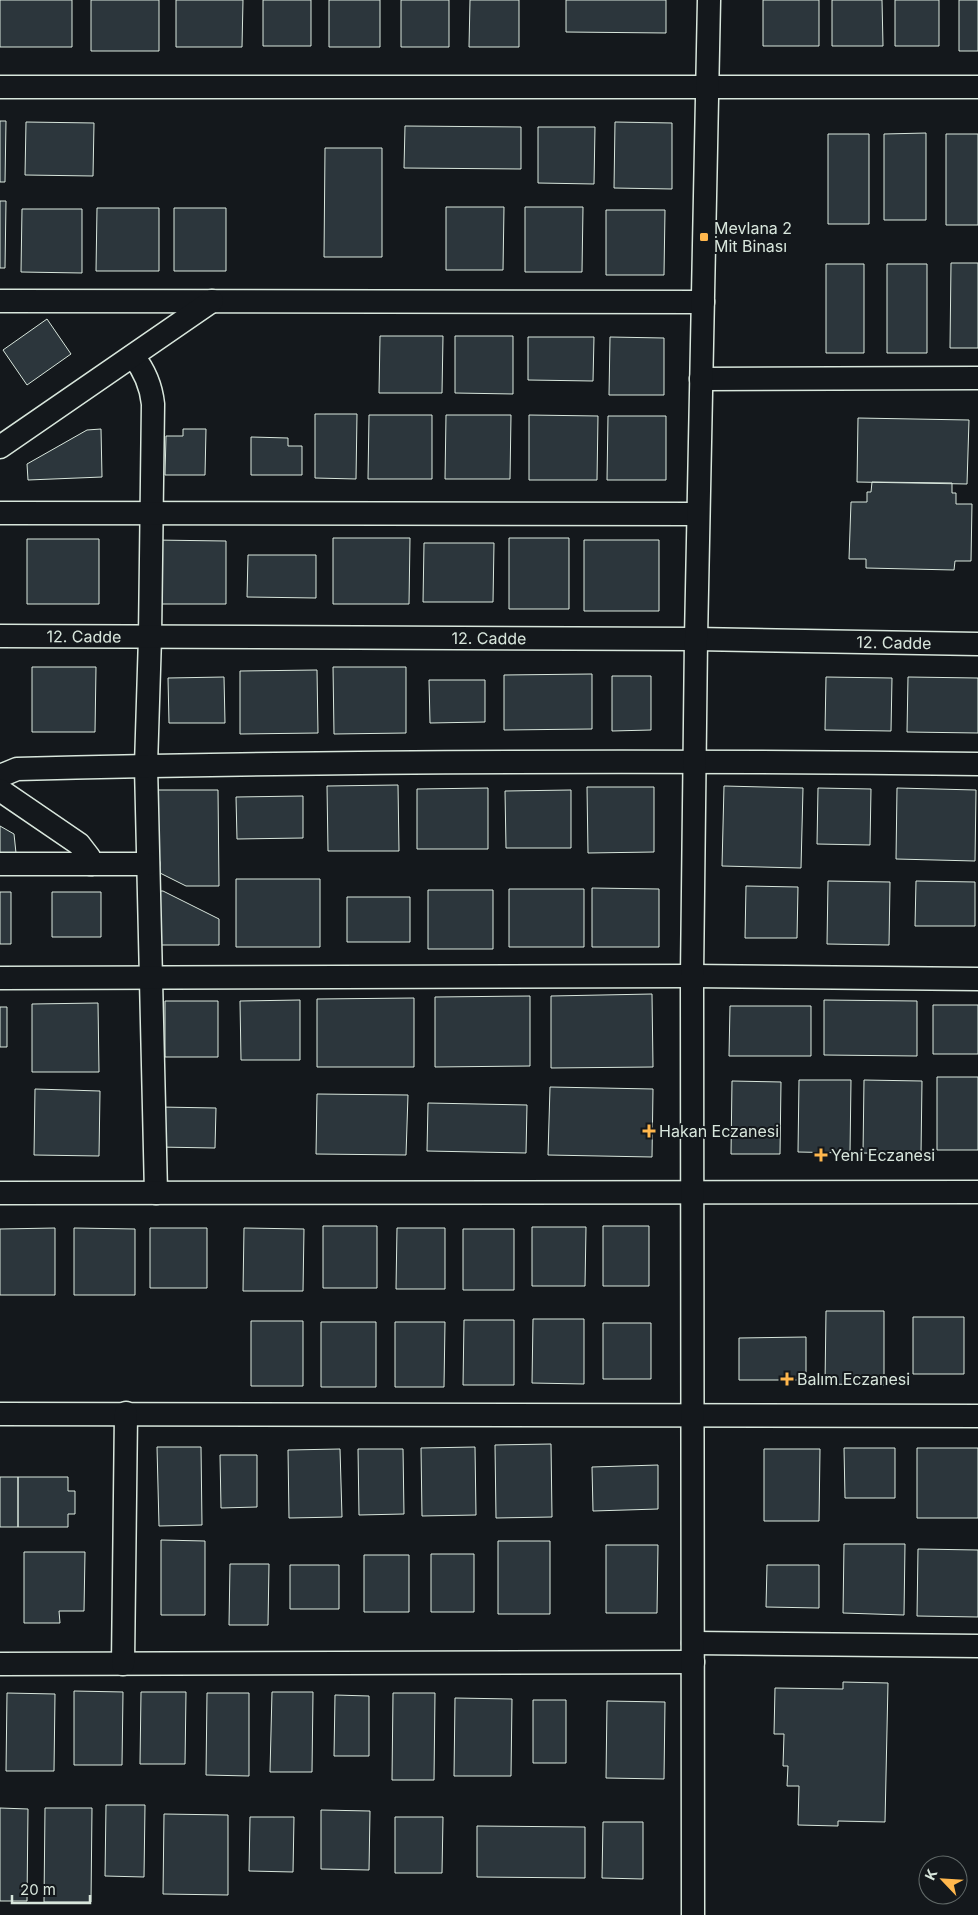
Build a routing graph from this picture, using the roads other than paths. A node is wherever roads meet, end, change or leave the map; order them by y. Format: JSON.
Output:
{"nodes":[{"id":1,"x":709,"y":0,"type":"edge"},
{"id":2,"x":708,"y":86,"type":"junction"},
{"id":3,"x":978,"y":87,"type":"edge"},
{"id":4,"x":0,"y":88,"type":"edge"},
{"id":5,"x":0,"y":301,"type":"edge"},
{"id":6,"x":212,"y":301,"type":"junction"},
{"id":7,"x":703,"y":302,"type":"junction"},
{"id":8,"x":133,"y":356,"type":"junction"},
{"id":9,"x":978,"y":378,"type":"edge"},
{"id":10,"x":702,"y":379,"type":"junction"},
{"id":11,"x":0,"y":447,"type":"edge"},
{"id":12,"x":152,"y":513,"type":"junction"},
{"id":13,"x":0,"y":514,"type":"edge"},
{"id":14,"x":698,"y":514,"type":"junction"},
{"id":15,"x":0,"y":636,"type":"edge"},
{"id":16,"x":150,"y":637,"type":"junction"},
{"id":17,"x":696,"y":639,"type":"junction"},
{"id":18,"x":978,"y":644,"type":"edge"},
{"id":19,"x":694,"y":761,"type":"junction"},
{"id":20,"x":978,"y":764,"type":"edge"},
{"id":21,"x":146,"y":766,"type":"junction"},
{"id":22,"x":0,"y":776,"type":"edge"},
{"id":23,"x":0,"y":790,"type":"edge"},
{"id":24,"x":0,"y":864,"type":"edge"},
{"id":25,"x":92,"y":864,"type":"junction"},
{"id":26,"x":148,"y":864,"type":"junction"},
{"id":27,"x":692,"y":976,"type":"junction"},
{"id":28,"x":0,"y":978,"type":"edge"},
{"id":29,"x":150,"y":978,"type":"junction"},
{"id":30,"x":978,"y":979,"type":"edge"},
{"id":31,"x":978,"y":1192,"type":"edge"},
{"id":32,"x":156,"y":1193,"type":"junction"},
{"id":33,"x":693,"y":1193,"type":"junction"},
{"id":34,"x":0,"y":1194,"type":"edge"},
{"id":35,"x":0,"y":1414,"type":"edge"},
{"id":36,"x":126,"y":1414,"type":"junction"},
{"id":37,"x":692,"y":1415,"type":"junction"},
{"id":38,"x":978,"y":1416,"type":"edge"},
{"id":39,"x":978,"y":1646,"type":"edge"},
{"id":40,"x":693,"y":1652,"type":"junction"},
{"id":41,"x":0,"y":1664,"type":"edge"},
{"id":42,"x":123,"y":1664,"type":"junction"},
{"id":43,"x":693,"y":1915,"type":"edge"}],
"edges":[{"from":1,"to":2,"type":"street"},
{"from":2,"to":3,"type":"street"},
{"from":2,"to":4,"type":"street"},
{"from":2,"to":7,"type":"street"},
{"from":5,"to":6,"type":"street"},
{"from":6,"to":7,"type":"street"},
{"from":6,"to":8,"type":"street"},
{"from":7,"to":10,"type":"street"},
{"from":8,"to":11,"type":"street"},
{"from":8,"to":12,"type":"street"},
{"from":9,"to":10,"type":"street"},
{"from":10,"to":14,"type":"street"},
{"from":12,"to":13,"type":"street"},
{"from":12,"to":14,"type":"street"},
{"from":12,"to":16,"type":"street"},
{"from":14,"to":17,"type":"street"},
{"from":15,"to":16,"type":"street","name":"12. Cadde"},
{"from":16,"to":17,"type":"street","name":"12. Cadde"},
{"from":16,"to":21,"type":"street"},
{"from":17,"to":18,"type":"street","name":"12. Cadde"},
{"from":17,"to":19,"type":"street"},
{"from":19,"to":20,"type":"street"},
{"from":19,"to":21,"type":"street"},
{"from":19,"to":27,"type":"street"},
{"from":21,"to":22,"type":"street"},
{"from":21,"to":26,"type":"street"},
{"from":23,"to":25,"type":"street"},
{"from":24,"to":25,"type":"street"},
{"from":25,"to":26,"type":"street"},
{"from":26,"to":29,"type":"street"},
{"from":27,"to":29,"type":"street"},
{"from":27,"to":30,"type":"street"},
{"from":27,"to":33,"type":"street"},
{"from":28,"to":29,"type":"street"},
{"from":29,"to":32,"type":"street"},
{"from":31,"to":33,"type":"street"},
{"from":32,"to":33,"type":"street"},
{"from":32,"to":34,"type":"street"},
{"from":33,"to":37,"type":"street"},
{"from":35,"to":36,"type":"street"},
{"from":36,"to":37,"type":"street"},
{"from":36,"to":42,"type":"street"},
{"from":37,"to":38,"type":"street"},
{"from":37,"to":40,"type":"street"},
{"from":39,"to":40,"type":"street"},
{"from":40,"to":42,"type":"street"},
{"from":40,"to":43,"type":"street"},
{"from":41,"to":42,"type":"street"}]}
